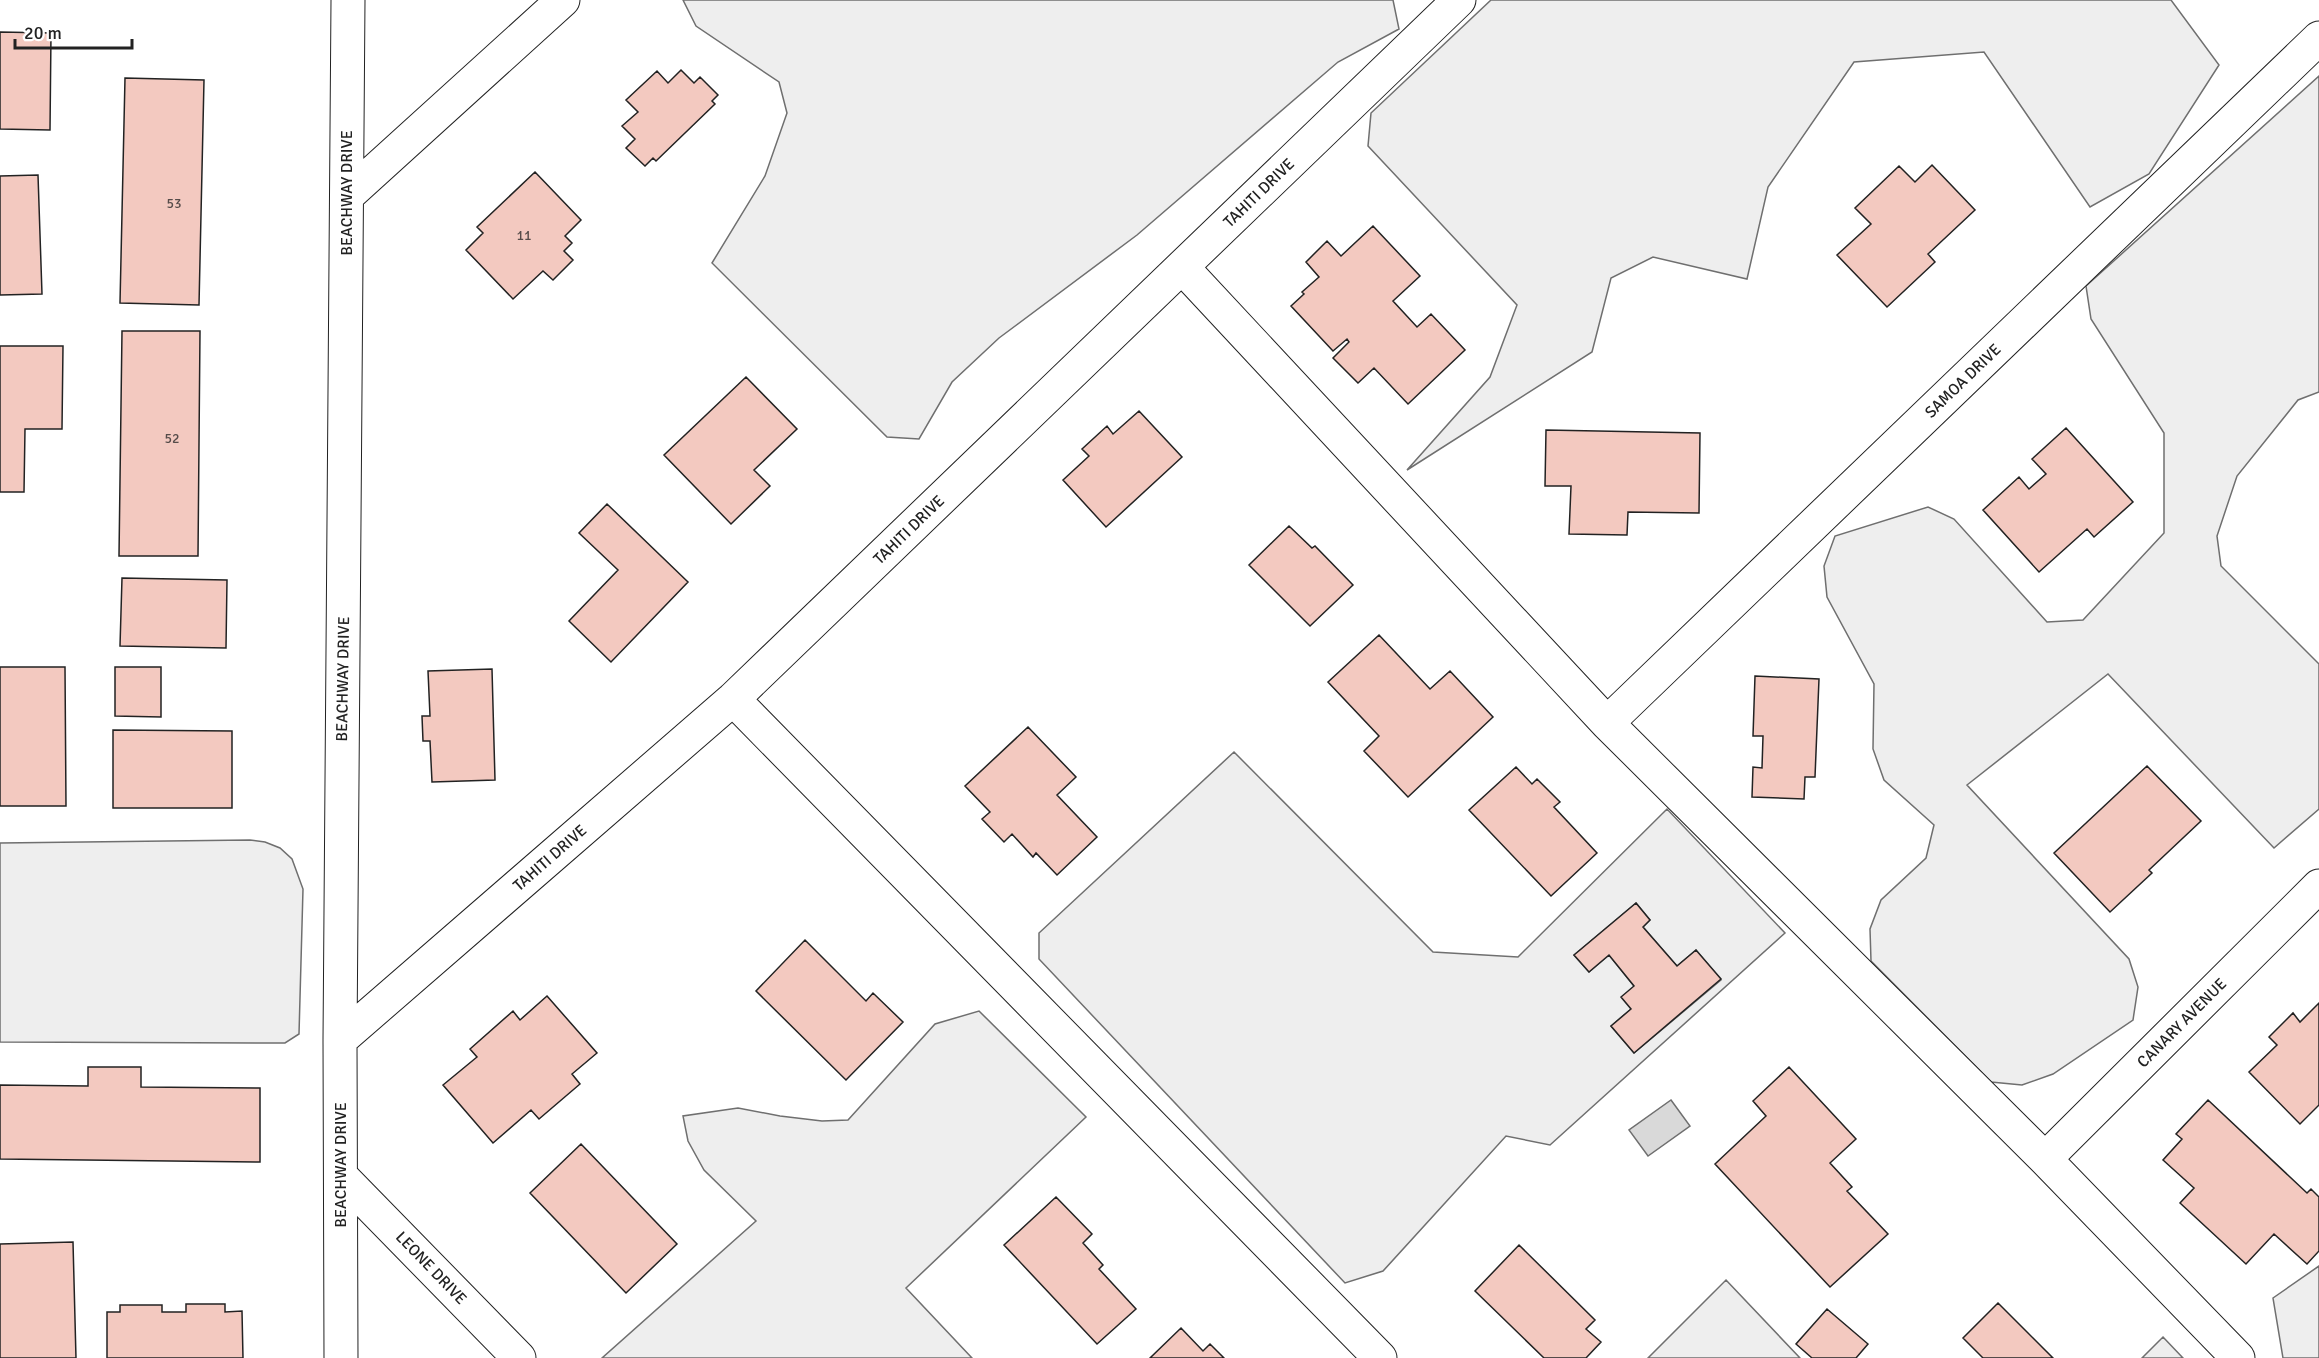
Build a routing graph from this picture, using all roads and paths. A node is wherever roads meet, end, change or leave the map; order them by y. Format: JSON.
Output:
{"nodes":[{"id":1,"x":348,"y":0,"type":"edge"},
{"id":2,"x":563,"y":0,"type":"edge"},
{"id":3,"x":1459,"y":0,"type":"edge"},
{"id":4,"x":2319,"y":38,"type":"edge"},
{"id":5,"x":347,"y":196,"type":"junction"},
{"id":6,"x":1182,"y":267,"type":"junction"},
{"id":7,"x":733,"y":699,"type":"junction"},
{"id":8,"x":1607,"y":723,"type":"junction"},
{"id":9,"x":2319,"y":886,"type":"edge"},
{"id":10,"x":340,"y":1040,"type":"junction"},
{"id":11,"x":2045,"y":1159,"type":"junction"},
{"id":12,"x":342,"y":1177,"type":"junction"},
{"id":13,"x":341,"y":1358,"type":"edge"},
{"id":14,"x":519,"y":1358,"type":"edge"},
{"id":15,"x":1380,"y":1358,"type":"edge"},
{"id":16,"x":2238,"y":1358,"type":"edge"}],
"edges":[{"from":1,"to":5,"type":"street","name":"BEACHWAY DRIVE"},
{"from":2,"to":5,"type":"street"},
{"from":3,"to":6,"type":"street","name":"TAHITI DRIVE"},
{"from":4,"to":8,"type":"street","name":"SAMOA DRIVE"},
{"from":5,"to":10,"type":"street","name":"BEACHWAY DRIVE"},
{"from":6,"to":7,"type":"street","name":"TAHITI DRIVE"},
{"from":6,"to":8,"type":"street"},
{"from":7,"to":10,"type":"street","name":"TAHITI DRIVE"},
{"from":7,"to":15,"type":"street"},
{"from":8,"to":11,"type":"street"},
{"from":9,"to":11,"type":"street","name":"CANARY AVENUE"},
{"from":10,"to":12,"type":"street","name":"BEACHWAY DRIVE"},
{"from":11,"to":16,"type":"street"},
{"from":12,"to":13,"type":"street","name":"BEACHWAY DRIVE"},
{"from":12,"to":14,"type":"street","name":"LEONE DRIVE"}]}
